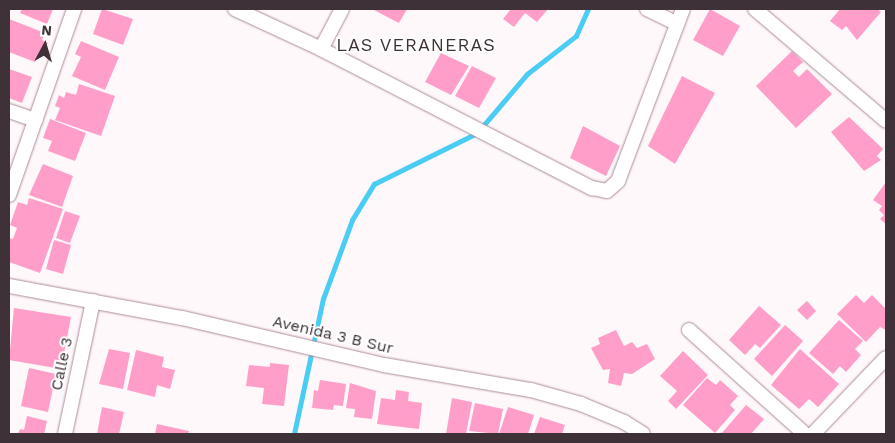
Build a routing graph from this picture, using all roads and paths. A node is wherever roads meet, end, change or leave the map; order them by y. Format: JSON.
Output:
{"nodes":[{"id":1,"x":74,"y":9,"type":"edge"},
{"id":2,"x":235,"y":9,"type":"edge"},
{"id":3,"x":342,"y":9,"type":"edge"},
{"id":4,"x":647,"y":9,"type":"edge"},
{"id":5,"x":683,"y":9,"type":"edge"},
{"id":6,"x":755,"y":9,"type":"edge"},
{"id":7,"x":676,"y":24,"type":"junction"},
{"id":8,"x":321,"y":48,"type":"junction"},
{"id":9,"x":9,"y":111,"type":"edge"},
{"id":10,"x":35,"y":120,"type":"junction"},
{"id":11,"x":886,"y":121,"type":"edge"},
{"id":12,"x":9,"y":195,"type":"edge"},
{"id":13,"x":9,"y":286,"type":"edge"},
{"id":14,"x":93,"y":301,"type":"junction"},
{"id":15,"x":689,"y":330,"type":"dead end"},
{"id":16,"x":883,"y":367,"type":"edge"},
{"id":17,"x":65,"y":434,"type":"edge"},
{"id":18,"x":643,"y":434,"type":"edge"},
{"id":19,"x":805,"y":434,"type":"edge"},
{"id":20,"x":814,"y":434,"type":"edge"}],
"edges":[{"from":1,"to":10,"type":"street"},
{"from":2,"to":8,"type":"street"},
{"from":3,"to":8,"type":"street"},
{"from":4,"to":7,"type":"street"},
{"from":5,"to":7,"type":"street"},
{"from":6,"to":11,"type":"street"},
{"from":7,"to":8,"type":"street"},
{"from":9,"to":10,"type":"street"},
{"from":10,"to":12,"type":"street"},
{"from":13,"to":14,"type":"street","name":"Avenida 3 B Sur"},
{"from":14,"to":17,"type":"street","name":"Calle 3"},
{"from":14,"to":18,"type":"street","name":"Avenida 3 B Sur"},
{"from":15,"to":19,"type":"street"},
{"from":16,"to":20,"type":"street"}]}
